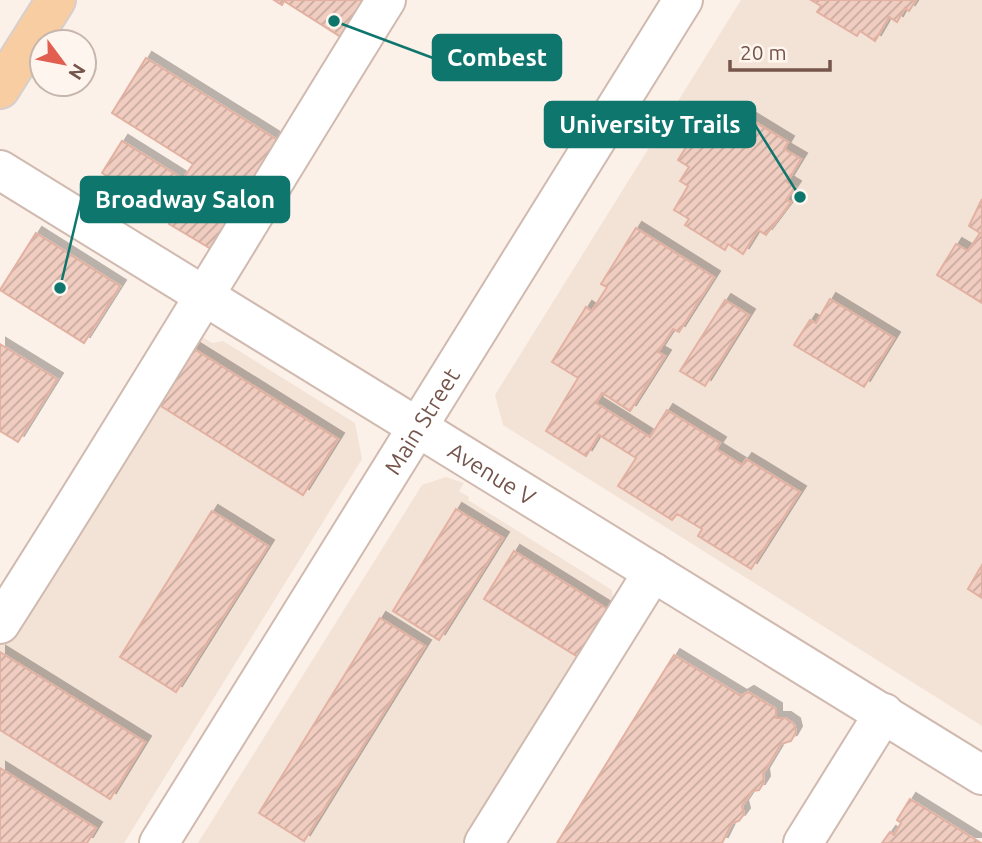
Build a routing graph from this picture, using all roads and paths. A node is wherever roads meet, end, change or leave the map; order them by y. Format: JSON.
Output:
{"nodes":[{"id":1,"x":56,"y":0,"type":"edge"},
{"id":2,"x":387,"y":0,"type":"edge"},
{"id":3,"x":684,"y":0,"type":"edge"},
{"id":4,"x":0,"y":89,"type":"edge"},
{"id":5,"x":0,"y":170,"type":"edge"},
{"id":6,"x":203,"y":295,"type":"junction"},
{"id":7,"x":417,"y":429,"type":"junction"},
{"id":8,"x":653,"y":572,"type":"junction"},
{"id":9,"x":0,"y":624,"type":"edge"},
{"id":10,"x":884,"y":713,"type":"junction"},
{"id":11,"x":982,"y":775,"type":"edge"},
{"id":12,"x":159,"y":843,"type":"edge"},
{"id":13,"x":484,"y":843,"type":"edge"},
{"id":14,"x":803,"y":843,"type":"edge"}],
"edges":[{"from":1,"to":4,"type":"main road"},
{"from":2,"to":6,"type":"street"},
{"from":3,"to":7,"type":"street","name":"Main Street"},
{"from":5,"to":6,"type":"street","name":"Avenue V"},
{"from":6,"to":7,"type":"street","name":"Avenue V"},
{"from":6,"to":9,"type":"street"},
{"from":7,"to":8,"type":"street","name":"Avenue V"},
{"from":7,"to":12,"type":"street","name":"Main Street"},
{"from":8,"to":10,"type":"street","name":"Avenue V"},
{"from":8,"to":13,"type":"street"},
{"from":10,"to":11,"type":"street","name":"Avenue V"},
{"from":10,"to":14,"type":"street"}]}
